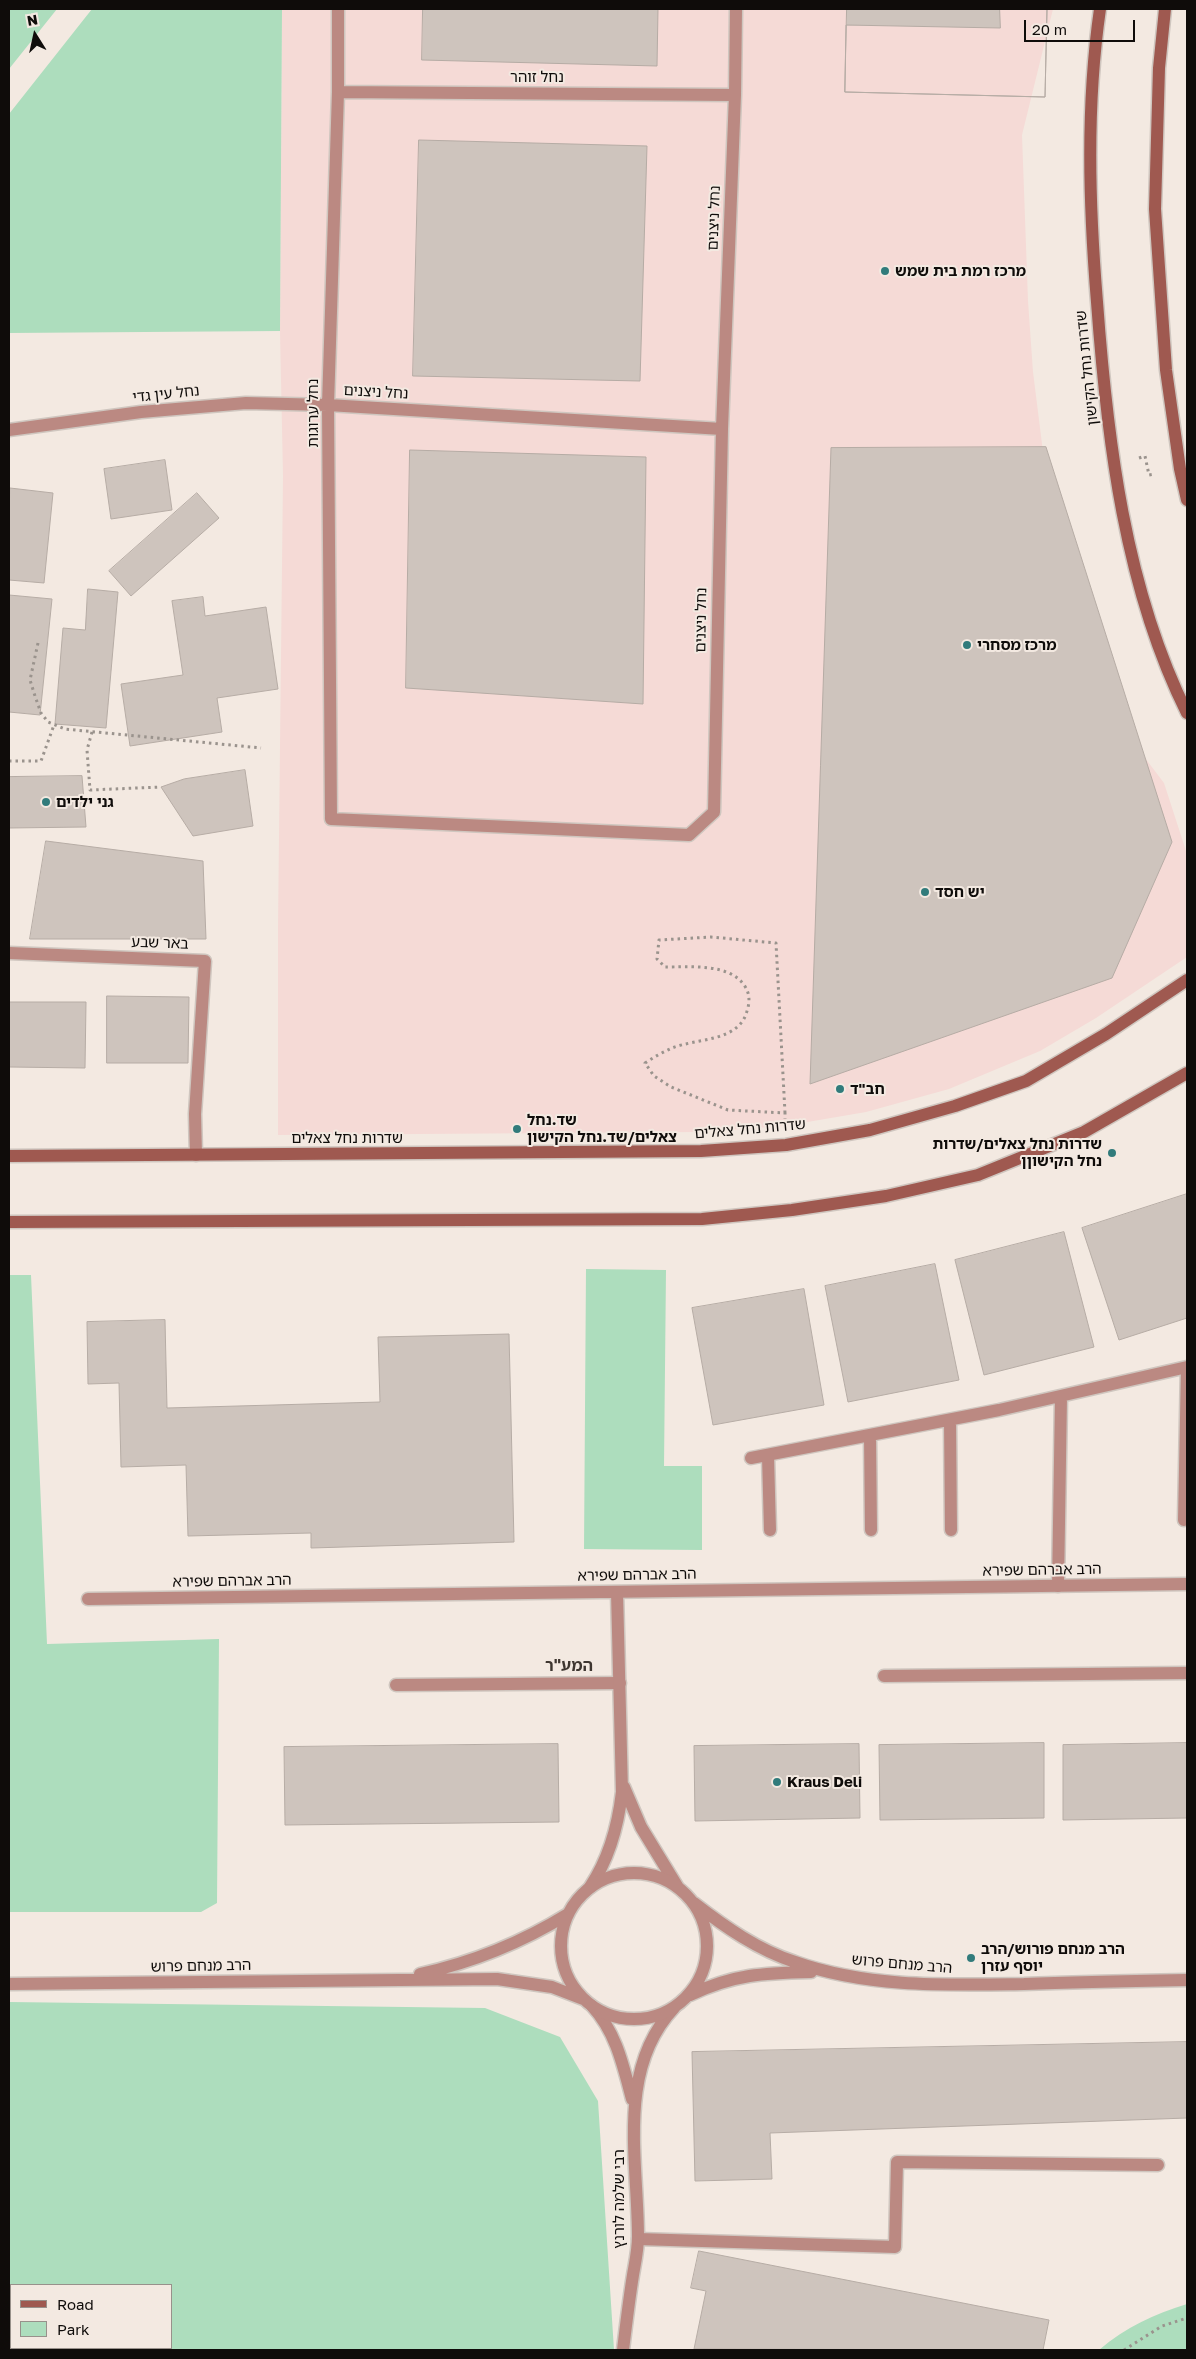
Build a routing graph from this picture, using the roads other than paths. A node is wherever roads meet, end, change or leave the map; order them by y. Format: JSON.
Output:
{"nodes":[{"id":1,"x":338,"y":9,"type":"edge"},
{"id":2,"x":736,"y":9,"type":"edge"},
{"id":3,"x":1100,"y":9,"type":"edge"},
{"id":4,"x":1165,"y":9,"type":"edge"},
{"id":5,"x":338,"y":92,"type":"junction"},
{"id":6,"x":735,"y":95,"type":"junction"},
{"id":7,"x":328,"y":405,"type":"junction"},
{"id":8,"x":722,"y":429,"type":"junction"},
{"id":9,"x":9,"y":430,"type":"edge"},
{"id":10,"x":1187,"y":500,"type":"edge"},
{"id":11,"x":1187,"y":713,"type":"edge"},
{"id":12,"x":714,"y":812,"type":"joint"},
{"id":13,"x":9,"y":953,"type":"edge"},
{"id":14,"x":1187,"y":980,"type":"edge"},
{"id":15,"x":1187,"y":1073,"type":"edge"},
{"id":16,"x":196,"y":1155,"type":"junction"},
{"id":17,"x":9,"y":1156,"type":"edge"},
{"id":18,"x":9,"y":1222,"type":"edge"},
{"id":19,"x":1187,"y":1367,"type":"edge"},
{"id":20,"x":1061,"y":1397,"type":"junction"},
{"id":21,"x":950,"y":1420,"type":"junction"},
{"id":22,"x":870,"y":1436,"type":"junction"},
{"id":23,"x":768,"y":1456,"type":"junction"},
{"id":24,"x":752,"y":1458,"type":"dead end"},
{"id":25,"x":1184,"y":1520,"type":"dead end"},
{"id":26,"x":770,"y":1530,"type":"dead end"},
{"id":27,"x":871,"y":1530,"type":"dead end"},
{"id":28,"x":951,"y":1530,"type":"dead end"},
{"id":29,"x":1187,"y":1584,"type":"edge"},
{"id":30,"x":1058,"y":1586,"type":"junction"},
{"id":31,"x":617,"y":1592,"type":"junction"},
{"id":32,"x":88,"y":1599,"type":"dead end"},
{"id":33,"x":1187,"y":1673,"type":"edge"},
{"id":34,"x":884,"y":1676,"type":"dead end"},
{"id":35,"x":620,"y":1683,"type":"junction"},
{"id":36,"x":396,"y":1685,"type":"dead end"},
{"id":37,"x":622,"y":1782,"type":"junction"},
{"id":38,"x":677,"y":1886,"type":"junction"},
{"id":39,"x":590,"y":1887,"type":"junction"},
{"id":40,"x":694,"y":1903,"type":"junction"},
{"id":41,"x":568,"y":1914,"type":"junction"},
{"id":42,"x":824,"y":1971,"type":"junction"},
{"id":43,"x":393,"y":1980,"type":"junction"},
{"id":44,"x":1187,"y":1980,"type":"edge"},
{"id":45,"x":9,"y":1984,"type":"edge"},
{"id":46,"x":687,"y":1997,"type":"junction"},
{"id":47,"x":587,"y":2002,"type":"junction"},
{"id":48,"x":674,"y":2008,"type":"junction"},
{"id":49,"x":634,"y":2106,"type":"junction"},
{"id":50,"x":1158,"y":2165,"type":"dead end"},
{"id":51,"x":638,"y":2239,"type":"junction"},
{"id":52,"x":623,"y":2350,"type":"edge"}],
"edges":[{"from":1,"to":5,"type":"street","name":"נחל ערוגות"},
{"from":2,"to":6,"type":"street","name":"נחל ניצנים"},
{"from":3,"to":11,"type":"main road","name":"שדרות נחל הקישון"},
{"from":4,"to":10,"type":"main road"},
{"from":5,"to":6,"type":"street","name":"נחל זוהר"},
{"from":5,"to":7,"type":"street","name":"נחל ערוגות"},
{"from":6,"to":8,"type":"street","name":"נחל ניצנים"},
{"from":7,"to":8,"type":"street","name":"נחל ניצנים"},
{"from":7,"to":9,"type":"street","name":"נחל עין גדי"},
{"from":7,"to":12,"type":"street","name":"נחל ערוגות"},
{"from":8,"to":12,"type":"street","name":"נחל ניצנים"},
{"from":13,"to":16,"type":"street","name":"באר שבע"},
{"from":14,"to":16,"type":"main road","name":"שדרות נחל צאלים"},
{"from":15,"to":18,"type":"main road"},
{"from":16,"to":17,"type":"main road","name":"שדרות נחל צאלים"},
{"from":19,"to":20,"type":"street"},
{"from":19,"to":25,"type":"street"},
{"from":20,"to":21,"type":"street"},
{"from":20,"to":30,"type":"street"},
{"from":21,"to":22,"type":"street"},
{"from":21,"to":28,"type":"street"},
{"from":22,"to":23,"type":"street"},
{"from":22,"to":27,"type":"street"},
{"from":23,"to":24,"type":"street"},
{"from":23,"to":26,"type":"street"},
{"from":29,"to":30,"type":"street","name":"הרב אברהם שפירא"},
{"from":30,"to":31,"type":"street","name":"הרב אברהם שפירא"},
{"from":31,"to":32,"type":"street","name":"הרב אברהם שפירא"},
{"from":31,"to":35,"type":"street"},
{"from":33,"to":34,"type":"street"},
{"from":35,"to":36,"type":"street"},
{"from":35,"to":37,"type":"street"},
{"from":37,"to":38,"type":"street"},
{"from":37,"to":39,"type":"street"},
{"from":38,"to":39,"type":"street"},
{"from":38,"to":40,"type":"street"},
{"from":39,"to":41,"type":"street"},
{"from":40,"to":42,"type":"street","name":"הרב מנחם פרוש"},
{"from":40,"to":46,"type":"street"},
{"from":41,"to":43,"type":"street","name":"הרב מנחם פרוש"},
{"from":41,"to":47,"type":"street"},
{"from":42,"to":44,"type":"street","name":"הרב מנחם פרוש"},
{"from":42,"to":46,"type":"street","name":"הרב מנחם פרוש"},
{"from":43,"to":45,"type":"street","name":"הרב מנחם פרוש"},
{"from":43,"to":47,"type":"street","name":"הרב מנחם פרוש"},
{"from":46,"to":48,"type":"street"},
{"from":47,"to":48,"type":"street"},
{"from":47,"to":49,"type":"street","name":"רבי שלמה לורנץ"},
{"from":48,"to":49,"type":"street","name":"רבי שלמה לורנץ"},
{"from":49,"to":51,"type":"street","name":"רבי שלמה לורנץ"},
{"from":50,"to":51,"type":"street"},
{"from":51,"to":52,"type":"street","name":"רבי שלמה לורנץ"}]}
